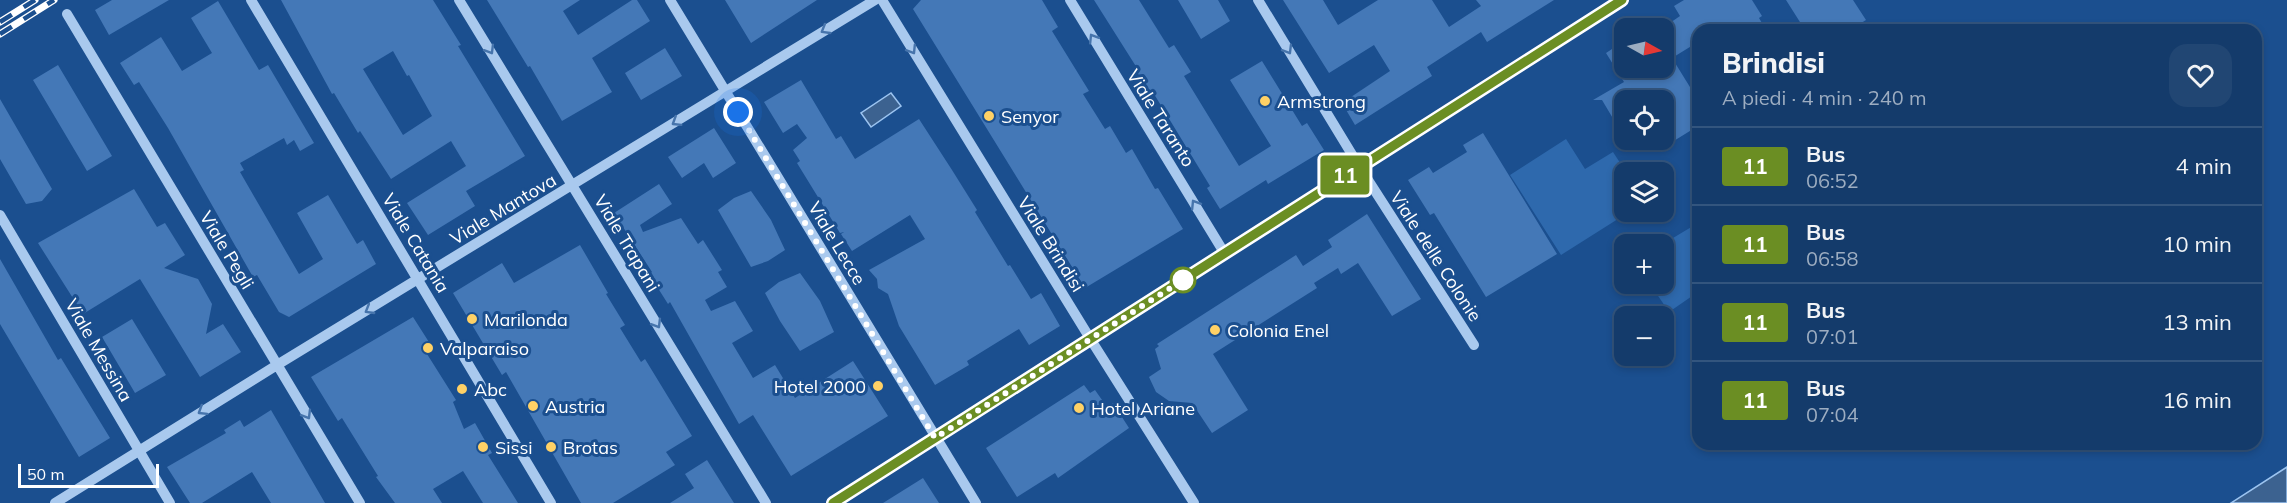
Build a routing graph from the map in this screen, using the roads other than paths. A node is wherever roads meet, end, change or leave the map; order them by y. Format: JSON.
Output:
{"nodes":[{"id":1,"x":251,"y":0,"type":"edge"},
{"id":2,"x":459,"y":0,"type":"edge"},
{"id":3,"x":670,"y":0,"type":"edge"},
{"id":4,"x":876,"y":0,"type":"edge"},
{"id":5,"x":882,"y":0,"type":"edge"},
{"id":6,"x":1070,"y":0,"type":"edge"},
{"id":7,"x":1258,"y":0,"type":"edge"},
{"id":8,"x":1622,"y":0,"type":"edge"},
{"id":9,"x":68,"y":14,"type":"dead end"},
{"id":10,"x":726,"y":91,"type":"junction"},
{"id":11,"x":1359,"y":166,"type":"junction"},
{"id":12,"x":573,"y":186,"type":"junction"},
{"id":13,"x":0,"y":215,"type":"edge"},
{"id":14,"x":1225,"y":254,"type":"junction"},
{"id":15,"x":419,"y":280,"type":"junction"},
{"id":16,"x":1091,"y":340,"type":"junction"},
{"id":17,"x":1474,"y":345,"type":"dead end"},
{"id":18,"x":276,"y":365,"type":"junction"},
{"id":19,"x":935,"y":438,"type":"junction"},
{"id":20,"x":139,"y":450,"type":"junction"},
{"id":21,"x":55,"y":503,"type":"edge"},
{"id":22,"x":170,"y":503,"type":"edge"},
{"id":23,"x":360,"y":503,"type":"edge"},
{"id":24,"x":551,"y":503,"type":"edge"},
{"id":25,"x":766,"y":503,"type":"edge"},
{"id":26,"x":833,"y":503,"type":"edge"},
{"id":27,"x":975,"y":503,"type":"edge"},
{"id":28,"x":1194,"y":503,"type":"edge"}],
"edges":[{"from":1,"to":15,"type":"street","name":"Viale Catania"},
{"from":2,"to":12,"type":"street","name":"Viale Trapani","one_way":true},
{"from":3,"to":10,"type":"street","name":"Viale Lecce"},
{"from":4,"to":10,"type":"street","name":"Viale Mantova","one_way":true},
{"from":5,"to":16,"type":"street","name":"Viale Brindisi","one_way":true},
{"from":14,"to":6,"type":"street","name":"Viale Taranto","one_way":true},
{"from":7,"to":11,"type":"street","name":"Viale delle Colonie","one_way":true},
{"from":8,"to":11,"type":"street"},
{"from":9,"to":18,"type":"street","name":"Viale Pegli"},
{"from":10,"to":12,"type":"street","name":"Viale Mantova","one_way":true},
{"from":10,"to":19,"type":"street","name":"Viale Lecce"},
{"from":11,"to":14,"type":"street"},
{"from":11,"to":17,"type":"street","name":"Viale delle Colonie"},
{"from":12,"to":15,"type":"street","name":"Viale Mantova"},
{"from":12,"to":25,"type":"street","name":"Viale Trapani","one_way":true},
{"from":13,"to":20,"type":"street","name":"Viale Messina"},
{"from":14,"to":16,"type":"street"},
{"from":15,"to":18,"type":"street","name":"Viale Mantova","one_way":true},
{"from":15,"to":24,"type":"street","name":"Viale Catania"},
{"from":16,"to":19,"type":"street"},
{"from":16,"to":28,"type":"street","name":"Viale Brindisi"},
{"from":18,"to":20,"type":"street","name":"Viale Mantova","one_way":true},
{"from":18,"to":23,"type":"street","name":"Viale Pegli","one_way":true},
{"from":19,"to":26,"type":"street"},
{"from":19,"to":27,"type":"street","name":"Viale Lecce"},
{"from":20,"to":21,"type":"street","name":"Viale Mantova"},
{"from":20,"to":22,"type":"street","name":"Viale Messina"}]}
